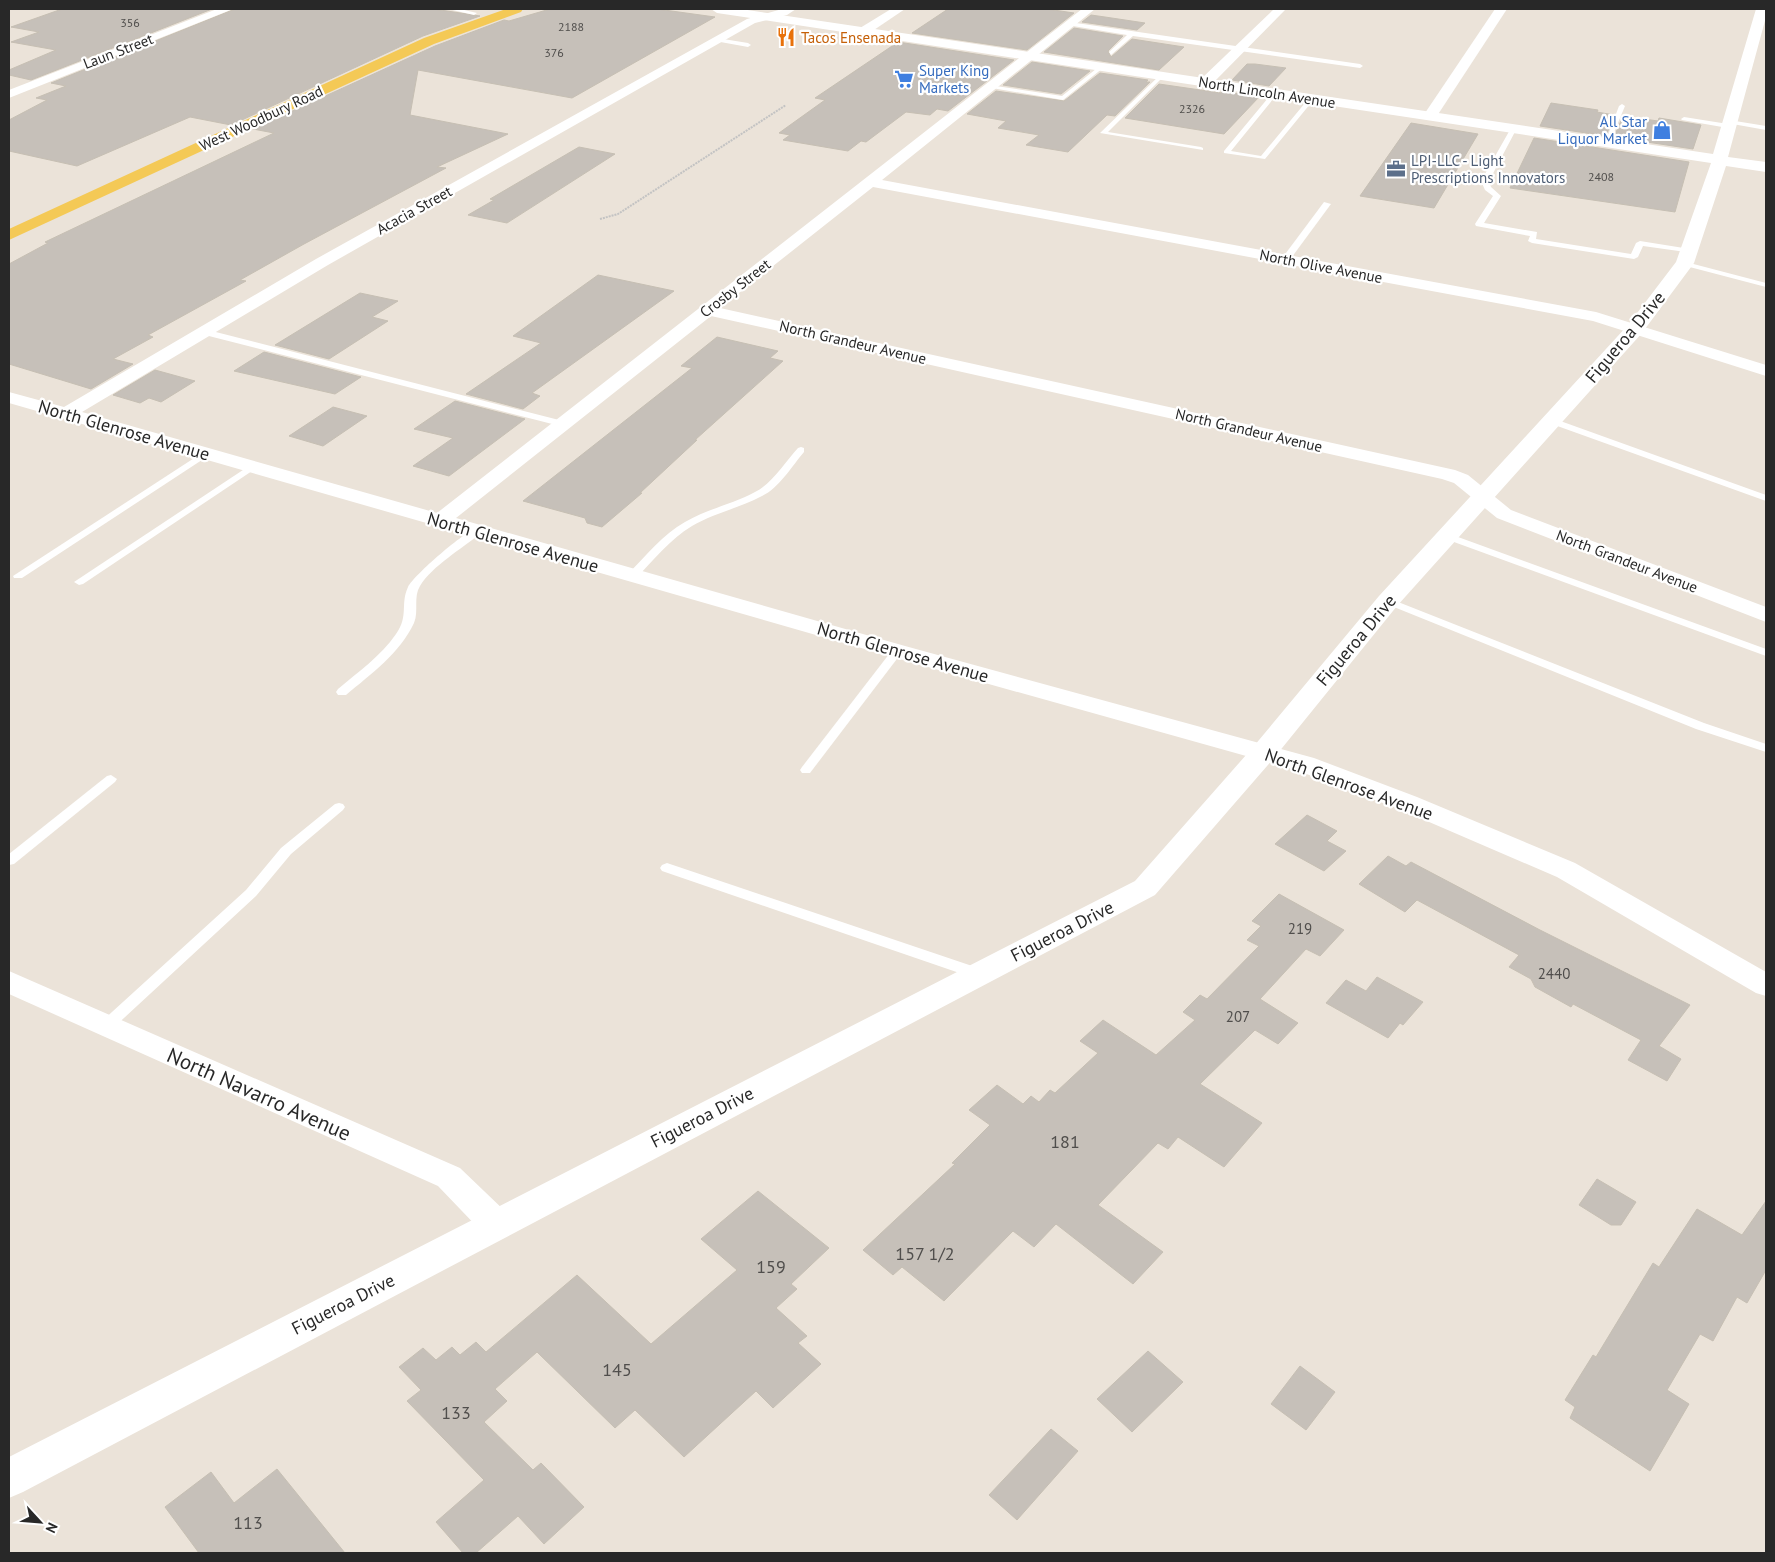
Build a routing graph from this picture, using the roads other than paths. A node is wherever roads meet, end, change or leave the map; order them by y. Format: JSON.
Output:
{"nodes":[{"id":1,"x":227,"y":9,"type":"edge"},
{"id":2,"x":452,"y":9,"type":"edge"},
{"id":3,"x":517,"y":9,"type":"edge"},
{"id":4,"x":717,"y":9,"type":"edge"},
{"id":5,"x":790,"y":9,"type":"edge"},
{"id":6,"x":899,"y":9,"type":"edge"},
{"id":7,"x":1089,"y":9,"type":"edge"},
{"id":8,"x":1280,"y":9,"type":"edge"},
{"id":9,"x":1501,"y":9,"type":"edge"},
{"id":10,"x":1762,"y":9,"type":"edge"},
{"id":11,"x":480,"y":11,"type":"edge"},
{"id":12,"x":767,"y":16,"type":"junction"},
{"id":13,"x":1069,"y":24,"type":"junction"},
{"id":14,"x":864,"y":31,"type":"junction"},
{"id":15,"x":1132,"y":34,"type":"junction"},
{"id":16,"x":717,"y":40,"type":"junction"},
{"id":17,"x":748,"y":45,"type":"dead end"},
{"id":18,"x":1239,"y":49,"type":"junction"},
{"id":19,"x":1111,"y":53,"type":"dead end"},
{"id":20,"x":1030,"y":55,"type":"junction"},
{"id":21,"x":1360,"y":66,"type":"dead end"},
{"id":22,"x":1101,"y":67,"type":"junction"},
{"id":23,"x":1161,"y":76,"type":"junction"},
{"id":24,"x":1206,"y":82,"type":"junction"},
{"id":25,"x":989,"y":87,"type":"junction"},
{"id":26,"x":1275,"y":93,"type":"junction"},
{"id":27,"x":9,"y":94,"type":"edge"},
{"id":28,"x":1312,"y":98,"type":"junction"},
{"id":29,"x":1622,"y":106,"type":"dead end"},
{"id":30,"x":1430,"y":116,"type":"junction"},
{"id":31,"x":1684,"y":119,"type":"dead end"},
{"id":32,"x":1729,"y":124,"type":"junction"},
{"id":33,"x":1514,"y":128,"type":"junction"},
{"id":34,"x":1766,"y":128,"type":"edge"},
{"id":35,"x":1607,"y":142,"type":"junction"},
{"id":36,"x":1201,"y":149,"type":"dead end"},
{"id":37,"x":1718,"y":159,"type":"junction"},
{"id":38,"x":1766,"y":167,"type":"edge"},
{"id":39,"x":870,"y":182,"type":"junction"},
{"id":40,"x":54,"y":198,"type":"dead end"},
{"id":41,"x":1327,"y":204,"type":"dead end"},
{"id":42,"x":9,"y":235,"type":"edge"},
{"id":43,"x":1688,"y":257,"type":"junction"},
{"id":44,"x":1286,"y":259,"type":"junction"},
{"id":45,"x":1766,"y":286,"type":"edge"},
{"id":46,"x":708,"y":310,"type":"junction"},
{"id":47,"x":1635,"y":329,"type":"junction"},
{"id":48,"x":204,"y":332,"type":"junction"},
{"id":49,"x":1766,"y":371,"type":"edge"},
{"id":50,"x":9,"y":398,"type":"edge"},
{"id":51,"x":66,"y":414,"type":"junction"},
{"id":52,"x":1552,"y":421,"type":"junction"},
{"id":53,"x":564,"y":424,"type":"junction"},
{"id":54,"x":801,"y":450,"type":"dead end"},
{"id":55,"x":205,"y":454,"type":"junction"},
{"id":56,"x":252,"y":467,"type":"junction"},
{"id":57,"x":1482,"y":494,"type":"junction"},
{"id":58,"x":1766,"y":498,"type":"edge"},
{"id":59,"x":440,"y":521,"type":"junction"},
{"id":60,"x":477,"y":531,"type":"junction"},
{"id":61,"x":1448,"y":536,"type":"junction"},
{"id":62,"x":18,"y":576,"type":"dead end"},
{"id":63,"x":632,"y":576,"type":"junction"},
{"id":64,"x":79,"y":582,"type":"dead end"},
{"id":65,"x":1388,"y":601,"type":"junction"},
{"id":66,"x":1766,"y":615,"type":"edge"},
{"id":67,"x":897,"y":651,"type":"junction"},
{"id":68,"x":1766,"y":653,"type":"edge"},
{"id":69,"x":342,"y":692,"type":"dead end"},
{"id":70,"x":1766,"y":748,"type":"edge"},
{"id":71,"x":1264,"y":752,"type":"junction"},
{"id":72,"x":806,"y":770,"type":"dead end"},
{"id":73,"x":111,"y":779,"type":"dead end"},
{"id":74,"x":339,"y":807,"type":"dead end"},
{"id":75,"x":9,"y":861,"type":"edge"},
{"id":76,"x":667,"y":868,"type":"dead end"},
{"id":77,"x":979,"y":974,"type":"junction"},
{"id":78,"x":9,"y":982,"type":"edge"},
{"id":79,"x":1766,"y":985,"type":"edge"},
{"id":80,"x":106,"y":1026,"type":"junction"},
{"id":81,"x":496,"y":1224,"type":"junction"},
{"id":82,"x":9,"y":1478,"type":"edge"}],
"edges":[{"from":1,"to":27,"type":"street","name":"Laun Street"},
{"from":2,"to":11,"type":"lane"},
{"from":3,"to":42,"type":"main road","name":"West Woodbury Road"},
{"from":4,"to":12,"type":"street","name":"North Lincoln Avenue"},
{"from":5,"to":12,"type":"street","name":"Acacia Street"},
{"from":6,"to":14,"type":"street"},
{"from":7,"to":13,"type":"street","name":"Crosby Street"},
{"from":8,"to":18,"type":"street"},
{"from":9,"to":30,"type":"street"},
{"from":10,"to":32,"type":"street","name":"Figueroa Drive"},
{"from":11,"to":40,"type":"main road","name":"West Woodbury Road"},
{"from":12,"to":14,"type":"street","name":"North Lincoln Avenue"},
{"from":12,"to":16,"type":"street","name":"Acacia Street"},
{"from":13,"to":15,"type":"lane"},
{"from":13,"to":20,"type":"street","name":"Crosby Street"},
{"from":14,"to":20,"type":"street","name":"North Lincoln Avenue"},
{"from":15,"to":18,"type":"lane"},
{"from":15,"to":19,"type":"lane"},
{"from":16,"to":17,"type":"lane"},
{"from":16,"to":48,"type":"street","name":"Acacia Street"},
{"from":18,"to":21,"type":"lane"},
{"from":18,"to":24,"type":"street"},
{"from":20,"to":22,"type":"street","name":"North Lincoln Avenue"},
{"from":20,"to":25,"type":"street","name":"Crosby Street"},
{"from":22,"to":23,"type":"street","name":"North Lincoln Avenue"},
{"from":22,"to":25,"type":"lane"},
{"from":23,"to":24,"type":"street","name":"North Lincoln Avenue"},
{"from":23,"to":36,"type":"lane"},
{"from":24,"to":26,"type":"street","name":"North Lincoln Avenue"},
{"from":25,"to":39,"type":"street","name":"Crosby Street"},
{"from":26,"to":28,"type":"street","name":"North Lincoln Avenue"},
{"from":26,"to":28,"type":"lane"},
{"from":28,"to":30,"type":"street","name":"North Lincoln Avenue"},
{"from":29,"to":35,"type":"lane"},
{"from":30,"to":33,"type":"street","name":"North Lincoln Avenue"},
{"from":31,"to":32,"type":"lane"},
{"from":32,"to":34,"type":"lane"},
{"from":32,"to":37,"type":"street","name":"Figueroa Drive"},
{"from":33,"to":35,"type":"street","name":"North Lincoln Avenue"},
{"from":33,"to":43,"type":"lane"},
{"from":35,"to":37,"type":"street","name":"North Lincoln Avenue"},
{"from":37,"to":38,"type":"street","name":"North Lincoln Avenue"},
{"from":37,"to":43,"type":"street","name":"Figueroa Drive"},
{"from":39,"to":44,"type":"street","name":"North Olive Avenue"},
{"from":39,"to":46,"type":"street","name":"Crosby Street"},
{"from":41,"to":44,"type":"lane"},
{"from":43,"to":45,"type":"lane"},
{"from":43,"to":47,"type":"street","name":"Figueroa Drive"},
{"from":44,"to":47,"type":"street","name":"North Olive Avenue"},
{"from":46,"to":53,"type":"street","name":"Crosby Street"},
{"from":46,"to":57,"type":"street","name":"North Grandeur Avenue"},
{"from":47,"to":49,"type":"street","name":"North Olive Avenue"},
{"from":47,"to":52,"type":"street","name":"Figueroa Drive"},
{"from":48,"to":51,"type":"street","name":"Acacia Street"},
{"from":48,"to":53,"type":"lane"},
{"from":50,"to":51,"type":"street","name":"North Glenrose Avenue"},
{"from":51,"to":55,"type":"street","name":"North Glenrose Avenue"},
{"from":52,"to":57,"type":"street","name":"Figueroa Drive"},
{"from":52,"to":58,"type":"lane"},
{"from":53,"to":59,"type":"street","name":"Crosby Street"},
{"from":54,"to":63,"type":"lane"},
{"from":55,"to":56,"type":"street","name":"North Glenrose Avenue"},
{"from":55,"to":62,"type":"lane"},
{"from":56,"to":59,"type":"street","name":"North Glenrose Avenue"},
{"from":56,"to":64,"type":"lane"},
{"from":57,"to":61,"type":"street","name":"Figueroa Drive"},
{"from":57,"to":66,"type":"street","name":"North Grandeur Avenue"},
{"from":59,"to":60,"type":"street","name":"North Glenrose Avenue"},
{"from":60,"to":63,"type":"street","name":"North Glenrose Avenue"},
{"from":60,"to":69,"type":"lane"},
{"from":61,"to":65,"type":"street","name":"Figueroa Drive"},
{"from":61,"to":68,"type":"lane"},
{"from":63,"to":67,"type":"street","name":"North Glenrose Avenue"},
{"from":65,"to":70,"type":"lane"},
{"from":65,"to":71,"type":"street","name":"Figueroa Drive"},
{"from":67,"to":71,"type":"street","name":"North Glenrose Avenue"},
{"from":67,"to":72,"type":"lane"},
{"from":71,"to":77,"type":"street","name":"Figueroa Drive"},
{"from":71,"to":79,"type":"street","name":"North Glenrose Avenue"},
{"from":73,"to":75,"type":"lane"},
{"from":74,"to":80,"type":"lane"},
{"from":76,"to":77,"type":"lane"},
{"from":77,"to":81,"type":"street","name":"Figueroa Drive"},
{"from":78,"to":80,"type":"street","name":"North Navarro Avenue"},
{"from":80,"to":81,"type":"street","name":"North Navarro Avenue"},
{"from":81,"to":82,"type":"street","name":"Figueroa Drive"}]}
